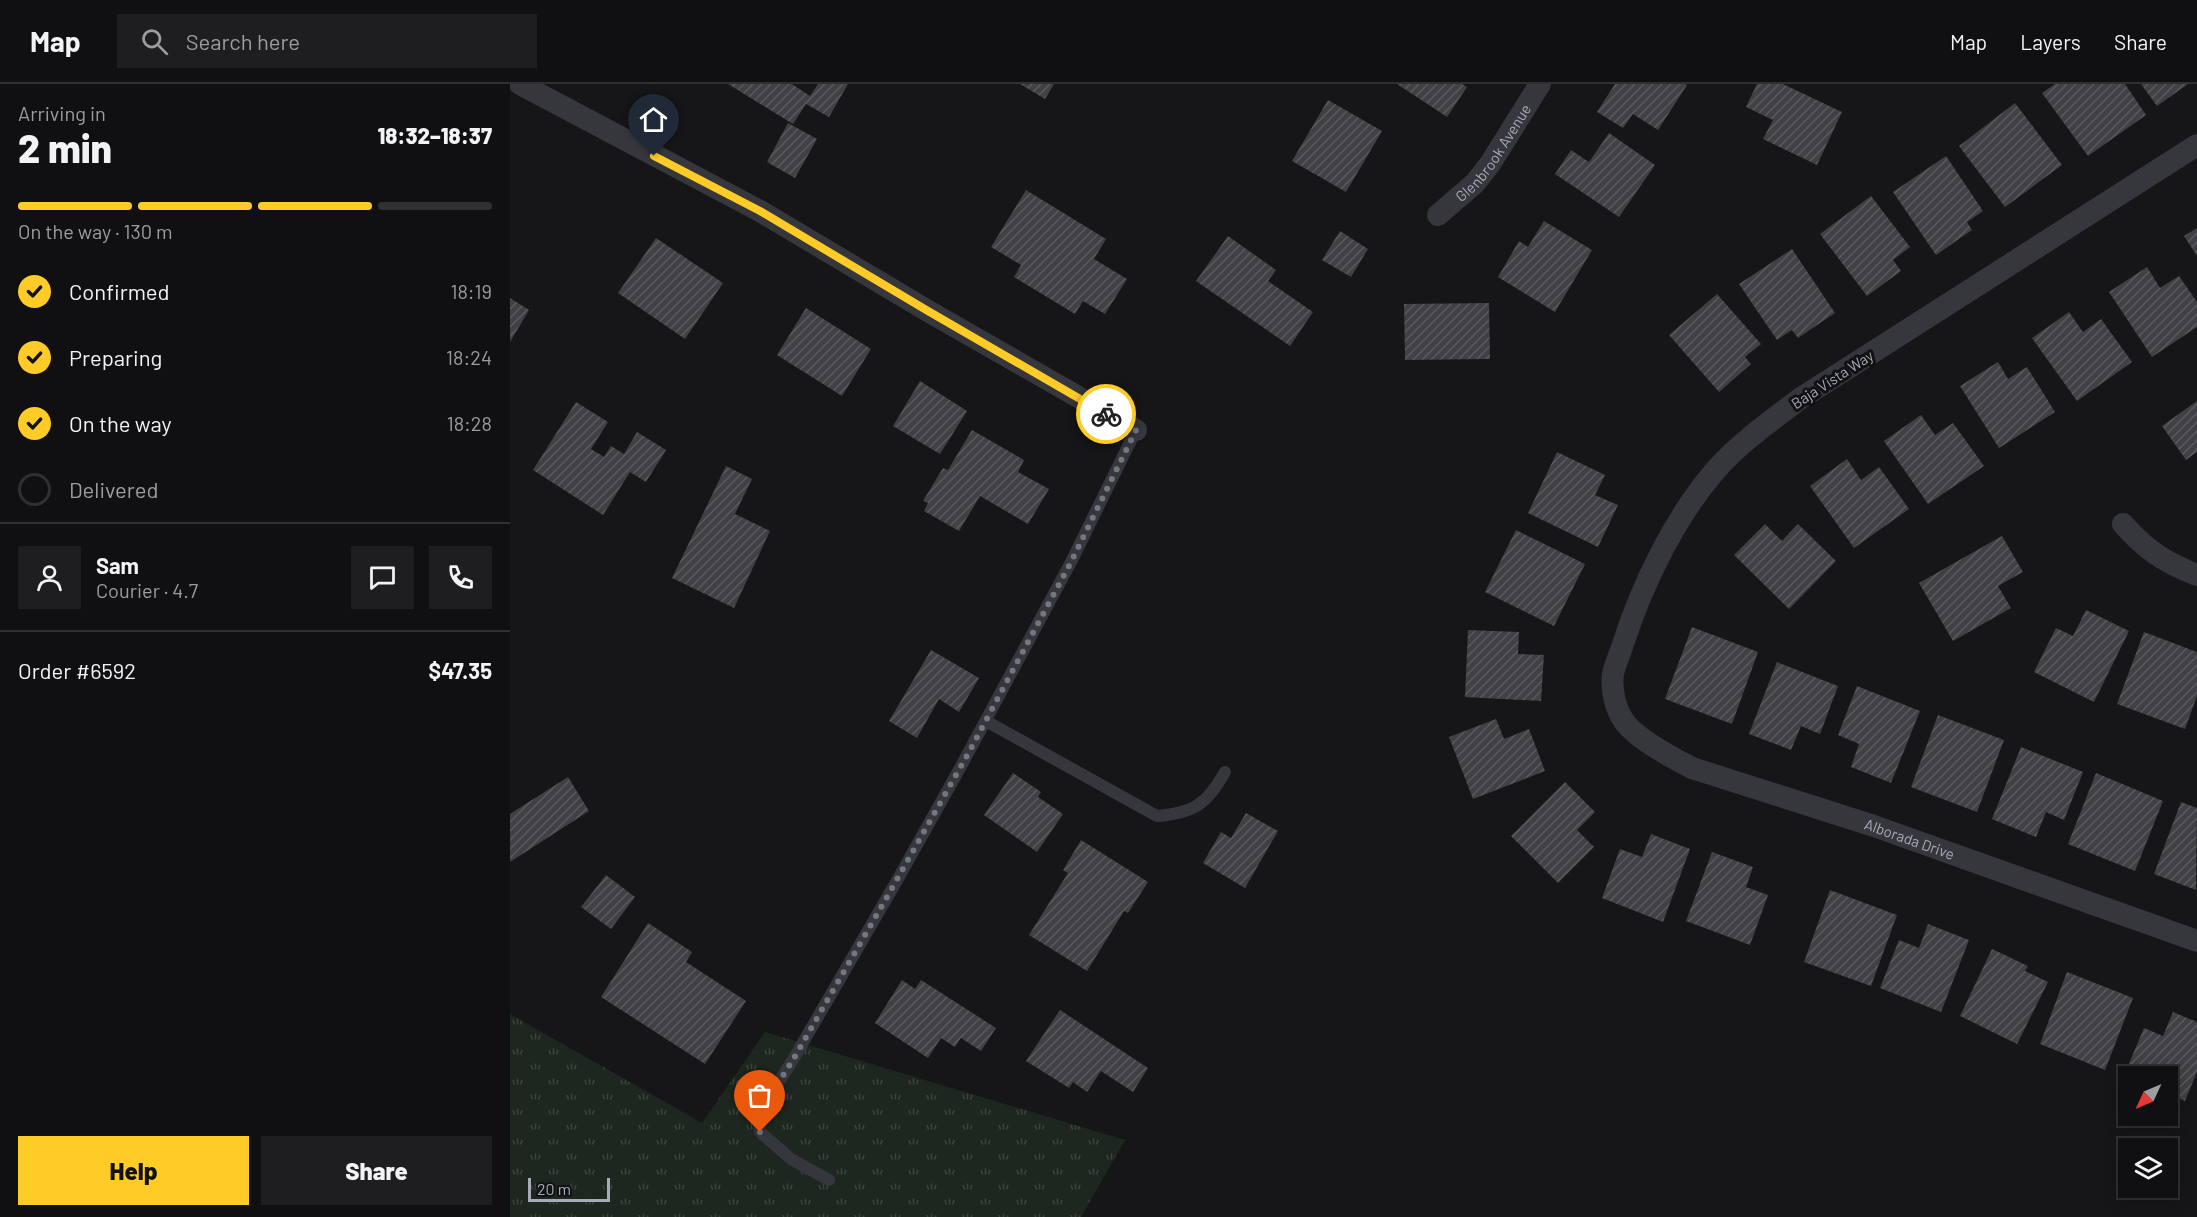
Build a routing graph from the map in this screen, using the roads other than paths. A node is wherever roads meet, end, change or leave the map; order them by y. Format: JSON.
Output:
{"nodes":[{"id":1,"x":520,"y":84,"type":"edge"},
{"id":2,"x":1540,"y":84,"type":"edge"},
{"id":3,"x":2197,"y":145,"type":"edge"},
{"id":4,"x":1438,"y":214,"type":"dead end"},
{"id":5,"x":1136,"y":430,"type":"joint"},
{"id":6,"x":2123,"y":524,"type":"dead end"},
{"id":7,"x":2197,"y":575,"type":"edge"},
{"id":8,"x":986,"y":721,"type":"junction"},
{"id":9,"x":1627,"y":726,"type":"joint"},
{"id":10,"x":1225,"y":772,"type":"dead end"},
{"id":11,"x":2197,"y":941,"type":"edge"},
{"id":12,"x":829,"y":1180,"type":"dead end"}],
"edges":[{"from":1,"to":5,"type":"street"},
{"from":2,"to":4,"type":"street","name":"Glenbrook Avenue"},
{"from":3,"to":9,"type":"street","name":"Baja Vista Way"},
{"from":5,"to":8,"type":"lane"},
{"from":6,"to":7,"type":"street"},
{"from":8,"to":10,"type":"lane"},
{"from":8,"to":12,"type":"lane"},
{"from":9,"to":11,"type":"street","name":"Alborada Drive"}]}
